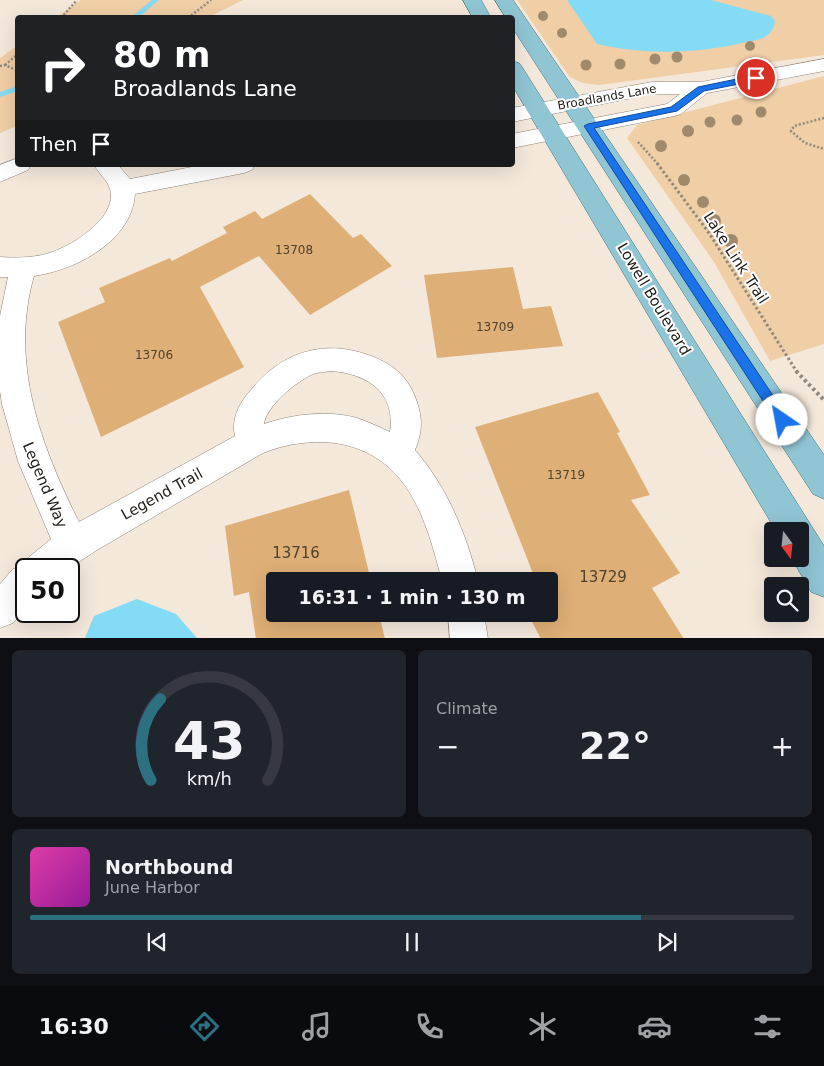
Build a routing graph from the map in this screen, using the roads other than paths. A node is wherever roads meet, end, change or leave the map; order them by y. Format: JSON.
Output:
{"nodes":[{"id":1,"x":472,"y":0,"type":"edge"},
{"id":2,"x":504,"y":0,"type":"edge"},
{"id":3,"x":480,"y":15,"type":"edge"},
{"id":4,"x":514,"y":15,"type":"edge"},
{"id":5,"x":515,"y":16,"type":"edge"},
{"id":6,"x":814,"y":67,"type":"edge"},
{"id":7,"x":515,"y":72,"type":"edge"},
{"id":8,"x":701,"y":88,"type":"junction"},
{"id":9,"x":572,"y":102,"type":"junction"},
{"id":10,"x":538,"y":109,"type":"junction"},
{"id":11,"x":515,"y":114,"type":"edge"},
{"id":12,"x":588,"y":126,"type":"junction"},
{"id":13,"x":553,"y":134,"type":"junction"},
{"id":14,"x":515,"y":141,"type":"edge"},
{"id":15,"x":16,"y":167,"type":"edge"},
{"id":16,"x":108,"y":167,"type":"edge"},
{"id":17,"x":233,"y":167,"type":"edge"},
{"id":18,"x":0,"y":174,"type":"edge"},
{"id":19,"x":123,"y":188,"type":"junction"},
{"id":20,"x":12,"y":267,"type":"edge"},
{"id":21,"x":252,"y":443,"type":"junction"},
{"id":22,"x":397,"y":453,"type":"junction"},
{"id":23,"x":824,"y":483,"type":"edge"},
{"id":24,"x":790,"y":522,"type":"edge"},
{"id":25,"x":72,"y":545,"type":"junction"},
{"id":26,"x":809,"y":554,"type":"edge"},
{"id":27,"x":55,"y":558,"type":"edge"},
{"id":28,"x":458,"y":572,"type":"edge"},
{"id":29,"x":824,"y":579,"type":"edge"},
{"id":30,"x":15,"y":594,"type":"edge"},
{"id":31,"x":0,"y":610,"type":"edge"},
{"id":32,"x":467,"y":622,"type":"edge"},
{"id":33,"x":468,"y":638,"type":"edge"}],
"edges":[{"from":1,"to":3,"type":"main road"},
{"from":2,"to":4,"type":"main road"},
{"from":5,"to":9,"type":"main road"},
{"from":6,"to":8,"type":"street","name":"Broadlands Lane"},
{"from":7,"to":10,"type":"main road","name":"Lowell Boulevard"},
{"from":8,"to":9,"type":"street","name":"Broadlands Lane"},
{"from":8,"to":12,"type":"street","name":"Broadlands Lane"},
{"from":9,"to":10,"type":"street","name":"Broadlands Lane"},
{"from":9,"to":12,"type":"main road"},
{"from":10,"to":11,"type":"street","name":"Broadlands Lane"},
{"from":10,"to":13,"type":"main road","name":"Lowell Boulevard"},
{"from":12,"to":13,"type":"street","name":"Broadlands Lane"},
{"from":12,"to":23,"type":"main road"},
{"from":13,"to":14,"type":"street","name":"Broadlands Lane"},
{"from":13,"to":24,"type":"main road","name":"Lowell Boulevard"},
{"from":15,"to":18,"type":"street"},
{"from":16,"to":19,"type":"street"},
{"from":17,"to":19,"type":"street"},
{"from":19,"to":20,"type":"street"},
{"from":20,"to":25,"type":"street","name":"Legend Way"},
{"from":21,"to":22,"type":"street","name":"Legend Trail"},
{"from":21,"to":22,"type":"street"},
{"from":21,"to":25,"type":"street","name":"Legend Trail"},
{"from":22,"to":28,"type":"street","name":"Legend Trail"},
{"from":25,"to":27,"type":"street","name":"Legend Way"},
{"from":26,"to":29,"type":"main road"},
{"from":30,"to":31,"type":"street"},
{"from":32,"to":33,"type":"street"}]}
